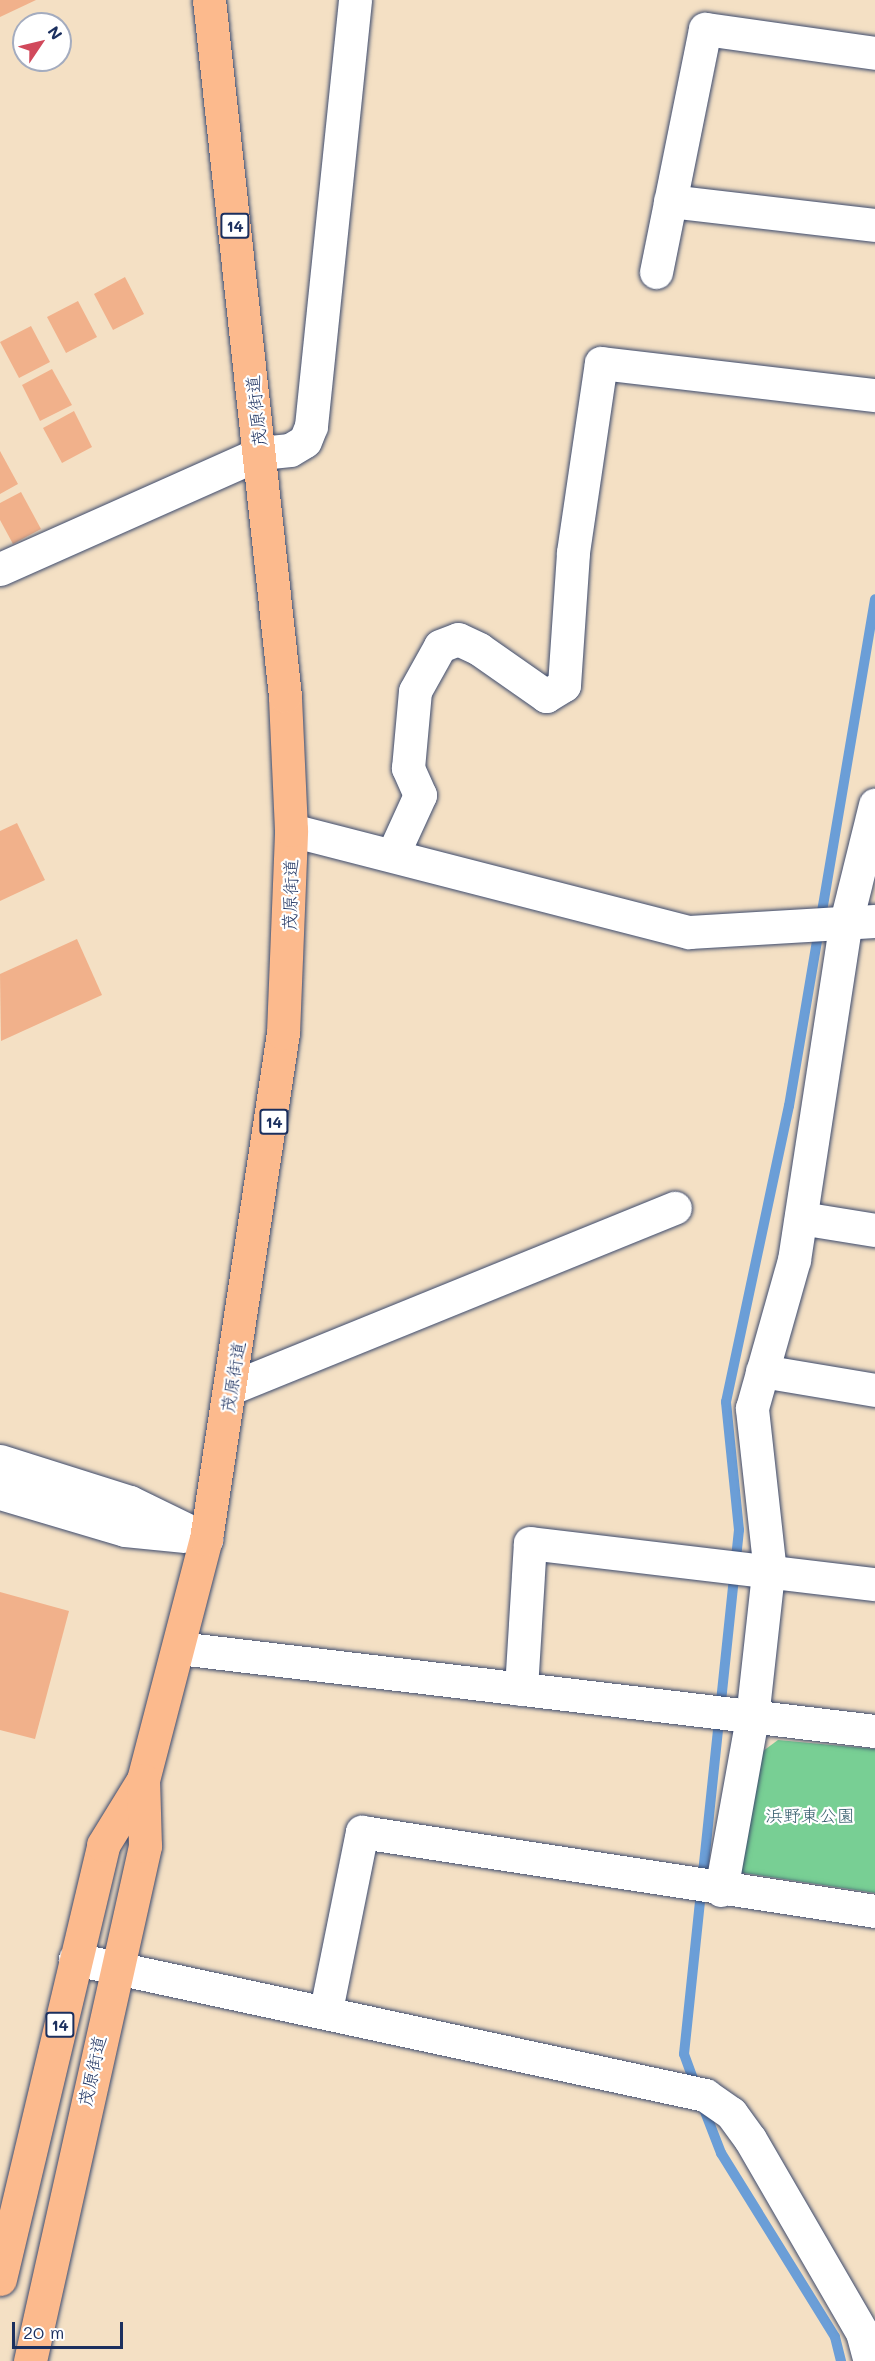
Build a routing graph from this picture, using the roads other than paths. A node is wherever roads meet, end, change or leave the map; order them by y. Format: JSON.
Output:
{"nodes":[{"id":1,"x":209,"y":0,"type":"edge"},
{"id":2,"x":355,"y":0,"type":"edge"},
{"id":3,"x":875,"y":52,"type":"edge"},
{"id":4,"x":670,"y":201,"type":"junction"},
{"id":5,"x":875,"y":225,"type":"edge"},
{"id":6,"x":656,"y":272,"type":"dead end"},
{"id":7,"x":875,"y":395,"type":"edge"},
{"id":8,"x":261,"y":453,"type":"junction"},
{"id":9,"x":0,"y":569,"type":"edge"},
{"id":10,"x":875,"y":805,"type":"edge"},
{"id":11,"x":291,"y":830,"type":"junction"},
{"id":12,"x":393,"y":854,"type":"junction"},
{"id":13,"x":861,"y":922,"type":"edge"},
{"id":14,"x":675,"y":1208,"type":"dead end"},
{"id":15,"x":801,"y":1218,"type":"junction"},
{"id":16,"x":875,"y":1230,"type":"edge"},
{"id":17,"x":762,"y":1371,"type":"junction"},
{"id":18,"x":231,"y":1388,"type":"junction"},
{"id":19,"x":875,"y":1390,"type":"edge"},
{"id":20,"x":0,"y":1461,"type":"edge"},
{"id":21,"x":0,"y":1493,"type":"edge"},
{"id":22,"x":206,"y":1539,"type":"junction"},
{"id":23,"x":767,"y":1575,"type":"junction"},
{"id":24,"x":875,"y":1584,"type":"edge"},
{"id":25,"x":180,"y":1648,"type":"junction"},
{"id":26,"x":521,"y":1689,"type":"junction"},
{"id":27,"x":752,"y":1718,"type":"junction"},
{"id":28,"x":875,"y":1731,"type":"edge"},
{"id":29,"x":142,"y":1780,"type":"junction"},
{"id":30,"x":721,"y":1890,"type":"junction"},
{"id":31,"x":875,"y":1911,"type":"edge"},
{"id":32,"x":75,"y":1959,"type":"junction"},
{"id":33,"x":116,"y":1967,"type":"junction"},
{"id":34,"x":326,"y":2010,"type":"junction"},
{"id":35,"x":0,"y":2279,"type":"edge"},
{"id":36,"x":30,"y":2361,"type":"edge"},
{"id":37,"x":870,"y":2361,"type":"edge"}],
"edges":[{"from":1,"to":8,"type":"main road","name":"茂原街道","number":"14"},
{"from":2,"to":8,"type":"street"},
{"from":3,"to":4,"type":"street"},
{"from":4,"to":5,"type":"street"},
{"from":4,"to":6,"type":"street"},
{"from":7,"to":12,"type":"street"},
{"from":8,"to":9,"type":"street"},
{"from":8,"to":11,"type":"main road","name":"茂原街道","number":"14"},
{"from":10,"to":13,"type":"street"},
{"from":11,"to":12,"type":"street"},
{"from":11,"to":18,"type":"main road","name":"茂原街道","number":"14"},
{"from":12,"to":13,"type":"street"},
{"from":13,"to":15,"type":"street"},
{"from":14,"to":18,"type":"street"},
{"from":15,"to":16,"type":"street"},
{"from":15,"to":17,"type":"street"},
{"from":17,"to":19,"type":"street"},
{"from":17,"to":23,"type":"street"},
{"from":18,"to":22,"type":"main road","name":"茂原街道","number":"14"},
{"from":20,"to":22,"type":"street"},
{"from":21,"to":22,"type":"street"},
{"from":22,"to":25,"type":"main road","name":"茂原街道","number":"14"},
{"from":23,"to":24,"type":"street"},
{"from":23,"to":26,"type":"street"},
{"from":23,"to":27,"type":"street"},
{"from":25,"to":26,"type":"street"},
{"from":25,"to":29,"type":"main road","name":"茂原街道","number":"14"},
{"from":26,"to":27,"type":"street"},
{"from":27,"to":28,"type":"street"},
{"from":27,"to":30,"type":"street"},
{"from":29,"to":32,"type":"main road","name":"茂原街道","number":"14"},
{"from":29,"to":33,"type":"main road","name":"茂原街道","number":"14"},
{"from":30,"to":31,"type":"street"},
{"from":30,"to":34,"type":"street"},
{"from":32,"to":33,"type":"street"},
{"from":32,"to":35,"type":"main road","name":"茂原街道","number":"14"},
{"from":33,"to":34,"type":"street"},
{"from":33,"to":36,"type":"main road","name":"茂原街道","number":"14"},
{"from":34,"to":37,"type":"street"}]}
